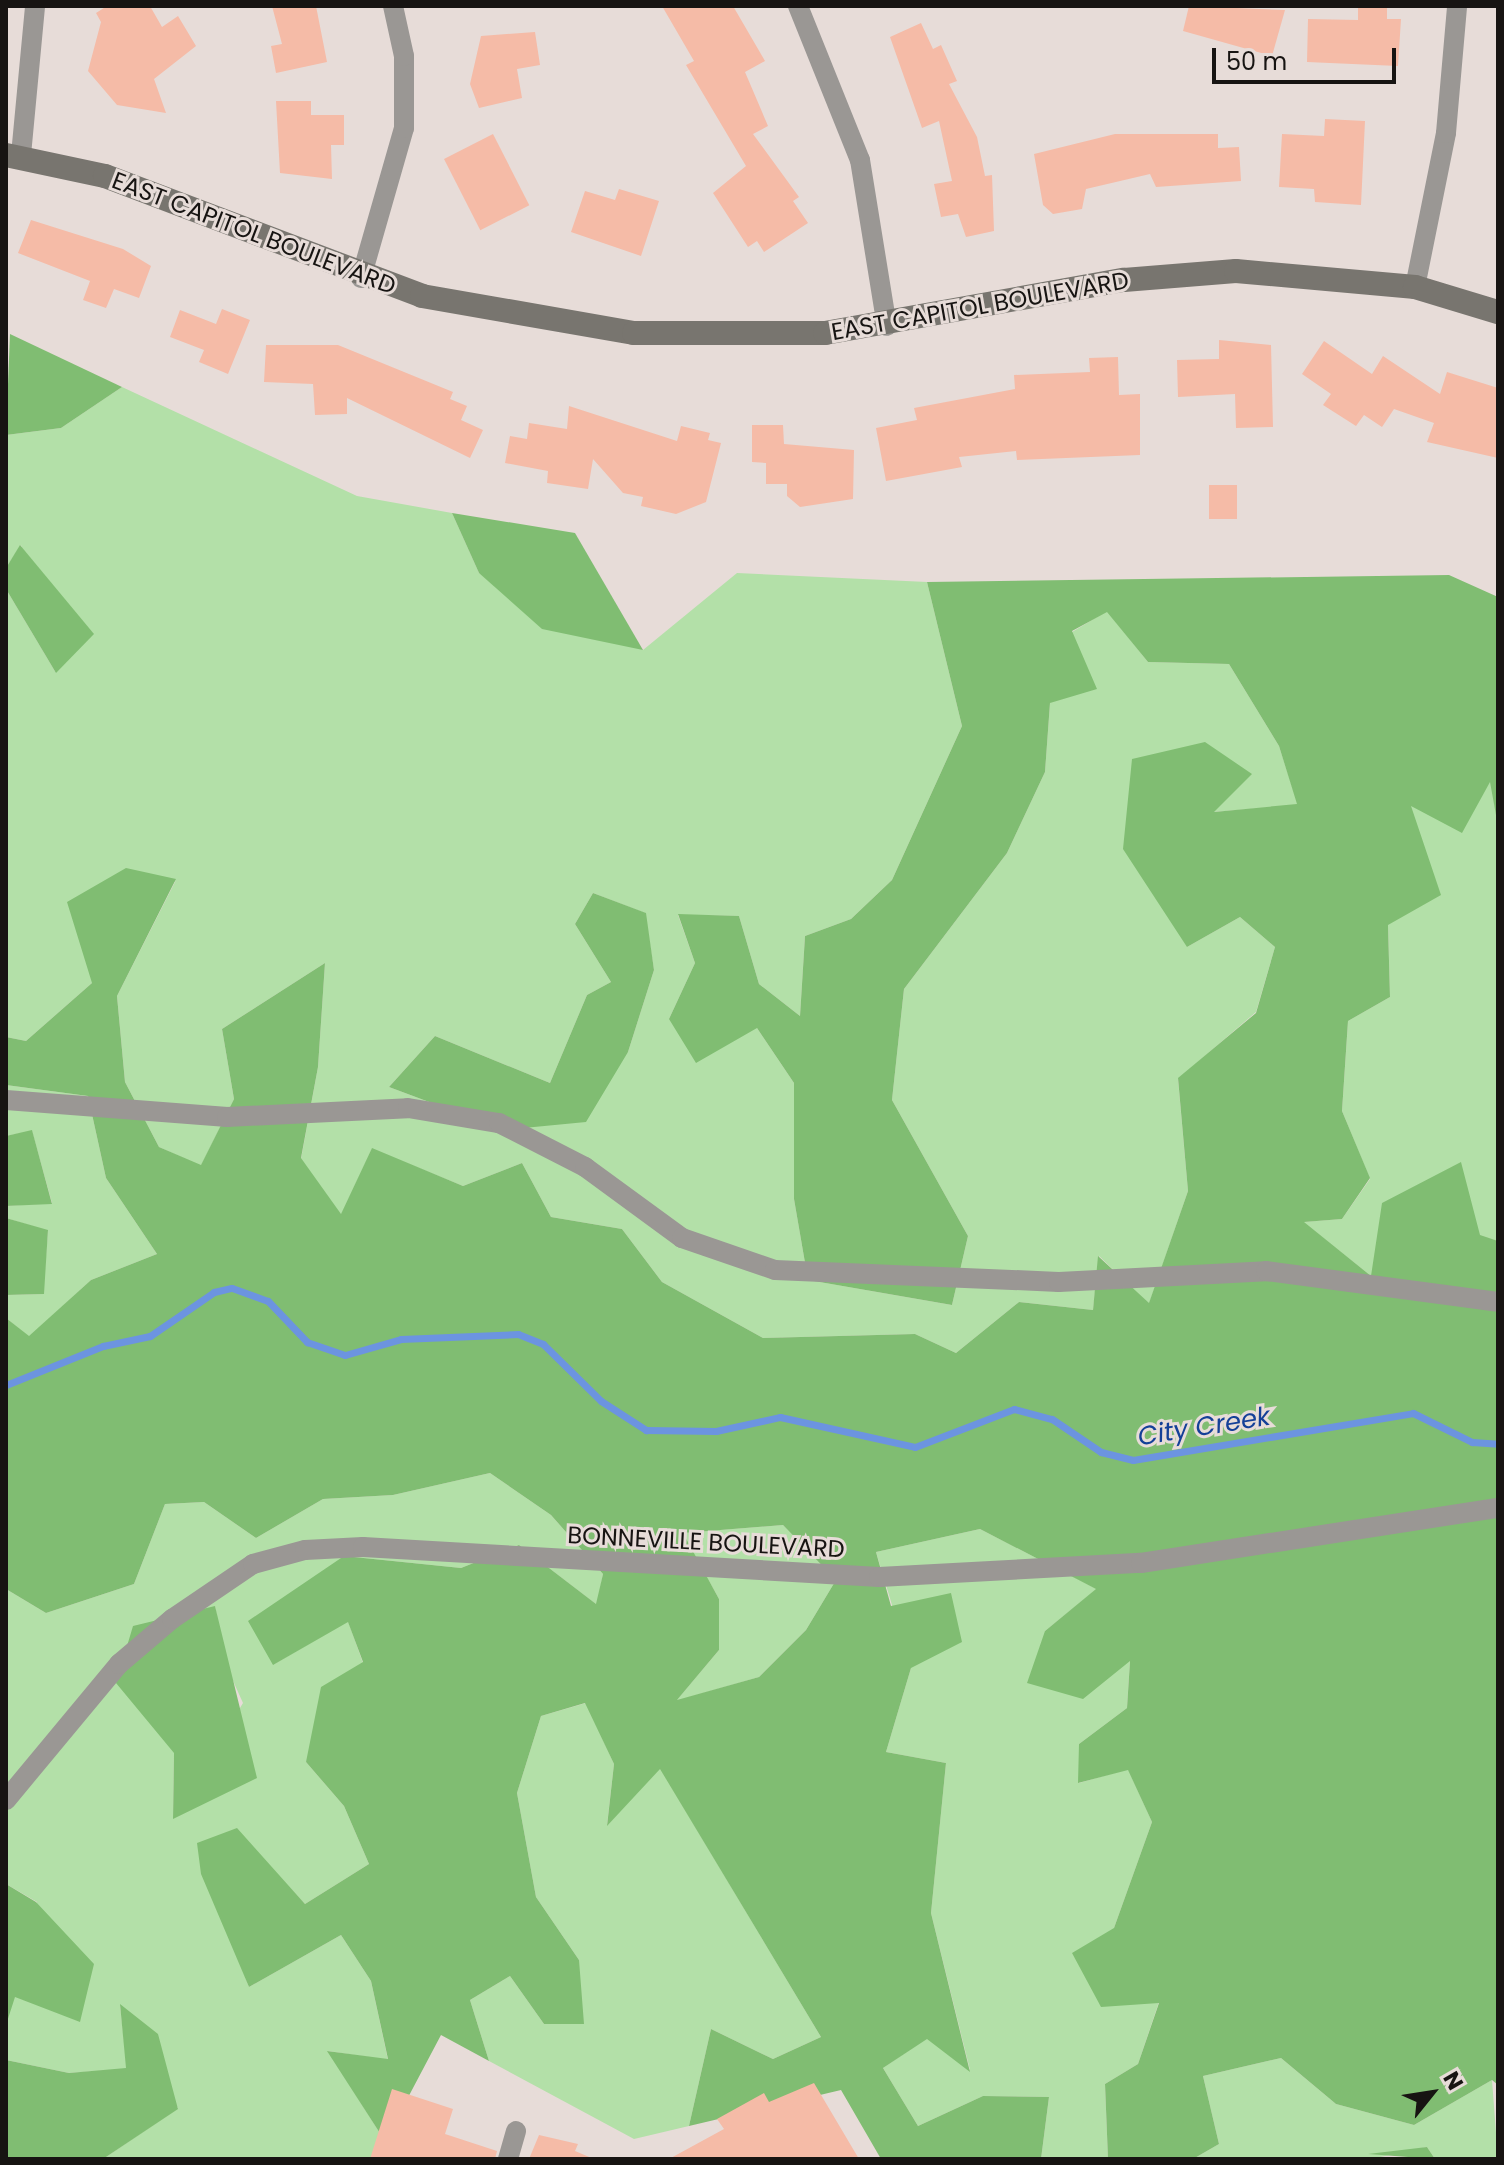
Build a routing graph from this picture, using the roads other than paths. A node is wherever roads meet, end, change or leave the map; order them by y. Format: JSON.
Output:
{"nodes":[{"id":1,"x":35,"y":6,"type":"edge"},
{"id":2,"x":393,"y":6,"type":"edge"},
{"id":3,"x":798,"y":6,"type":"edge"},
{"id":4,"x":1457,"y":6,"type":"edge"},
{"id":5,"x":14,"y":155,"type":"edge"},
{"id":6,"x":361,"y":278,"type":"junction"},
{"id":7,"x":1415,"y":287,"type":"junction"},
{"id":8,"x":1498,"y":312,"type":"edge"},
{"id":9,"x":887,"y":326,"type":"junction"},
{"id":10,"x":6,"y":1100,"type":"edge"},
{"id":11,"x":1498,"y":1302,"type":"edge"},
{"id":12,"x":1498,"y":1508,"type":"edge"},
{"id":13,"x":6,"y":1800,"type":"edge"},
{"id":14,"x":516,"y":2131,"type":"dead end"},
{"id":15,"x":508,"y":2159,"type":"edge"}],
"edges":[{"from":1,"to":5,"type":"street"},
{"from":2,"to":6,"type":"street"},
{"from":3,"to":9,"type":"street"},
{"from":4,"to":7,"type":"street"},
{"from":5,"to":6,"type":"street","name":"EAST CAPITOL BOULEVARD"},
{"from":6,"to":9,"type":"street","name":"EAST CAPITOL BOULEVARD"},
{"from":7,"to":8,"type":"street","name":"EAST CAPITOL BOULEVARD"},
{"from":7,"to":9,"type":"street","name":"EAST CAPITOL BOULEVARD"},
{"from":10,"to":11,"type":"street"},
{"from":12,"to":13,"type":"street","name":"BONNEVILLE BOULEVARD"},
{"from":14,"to":15,"type":"street"}]}
